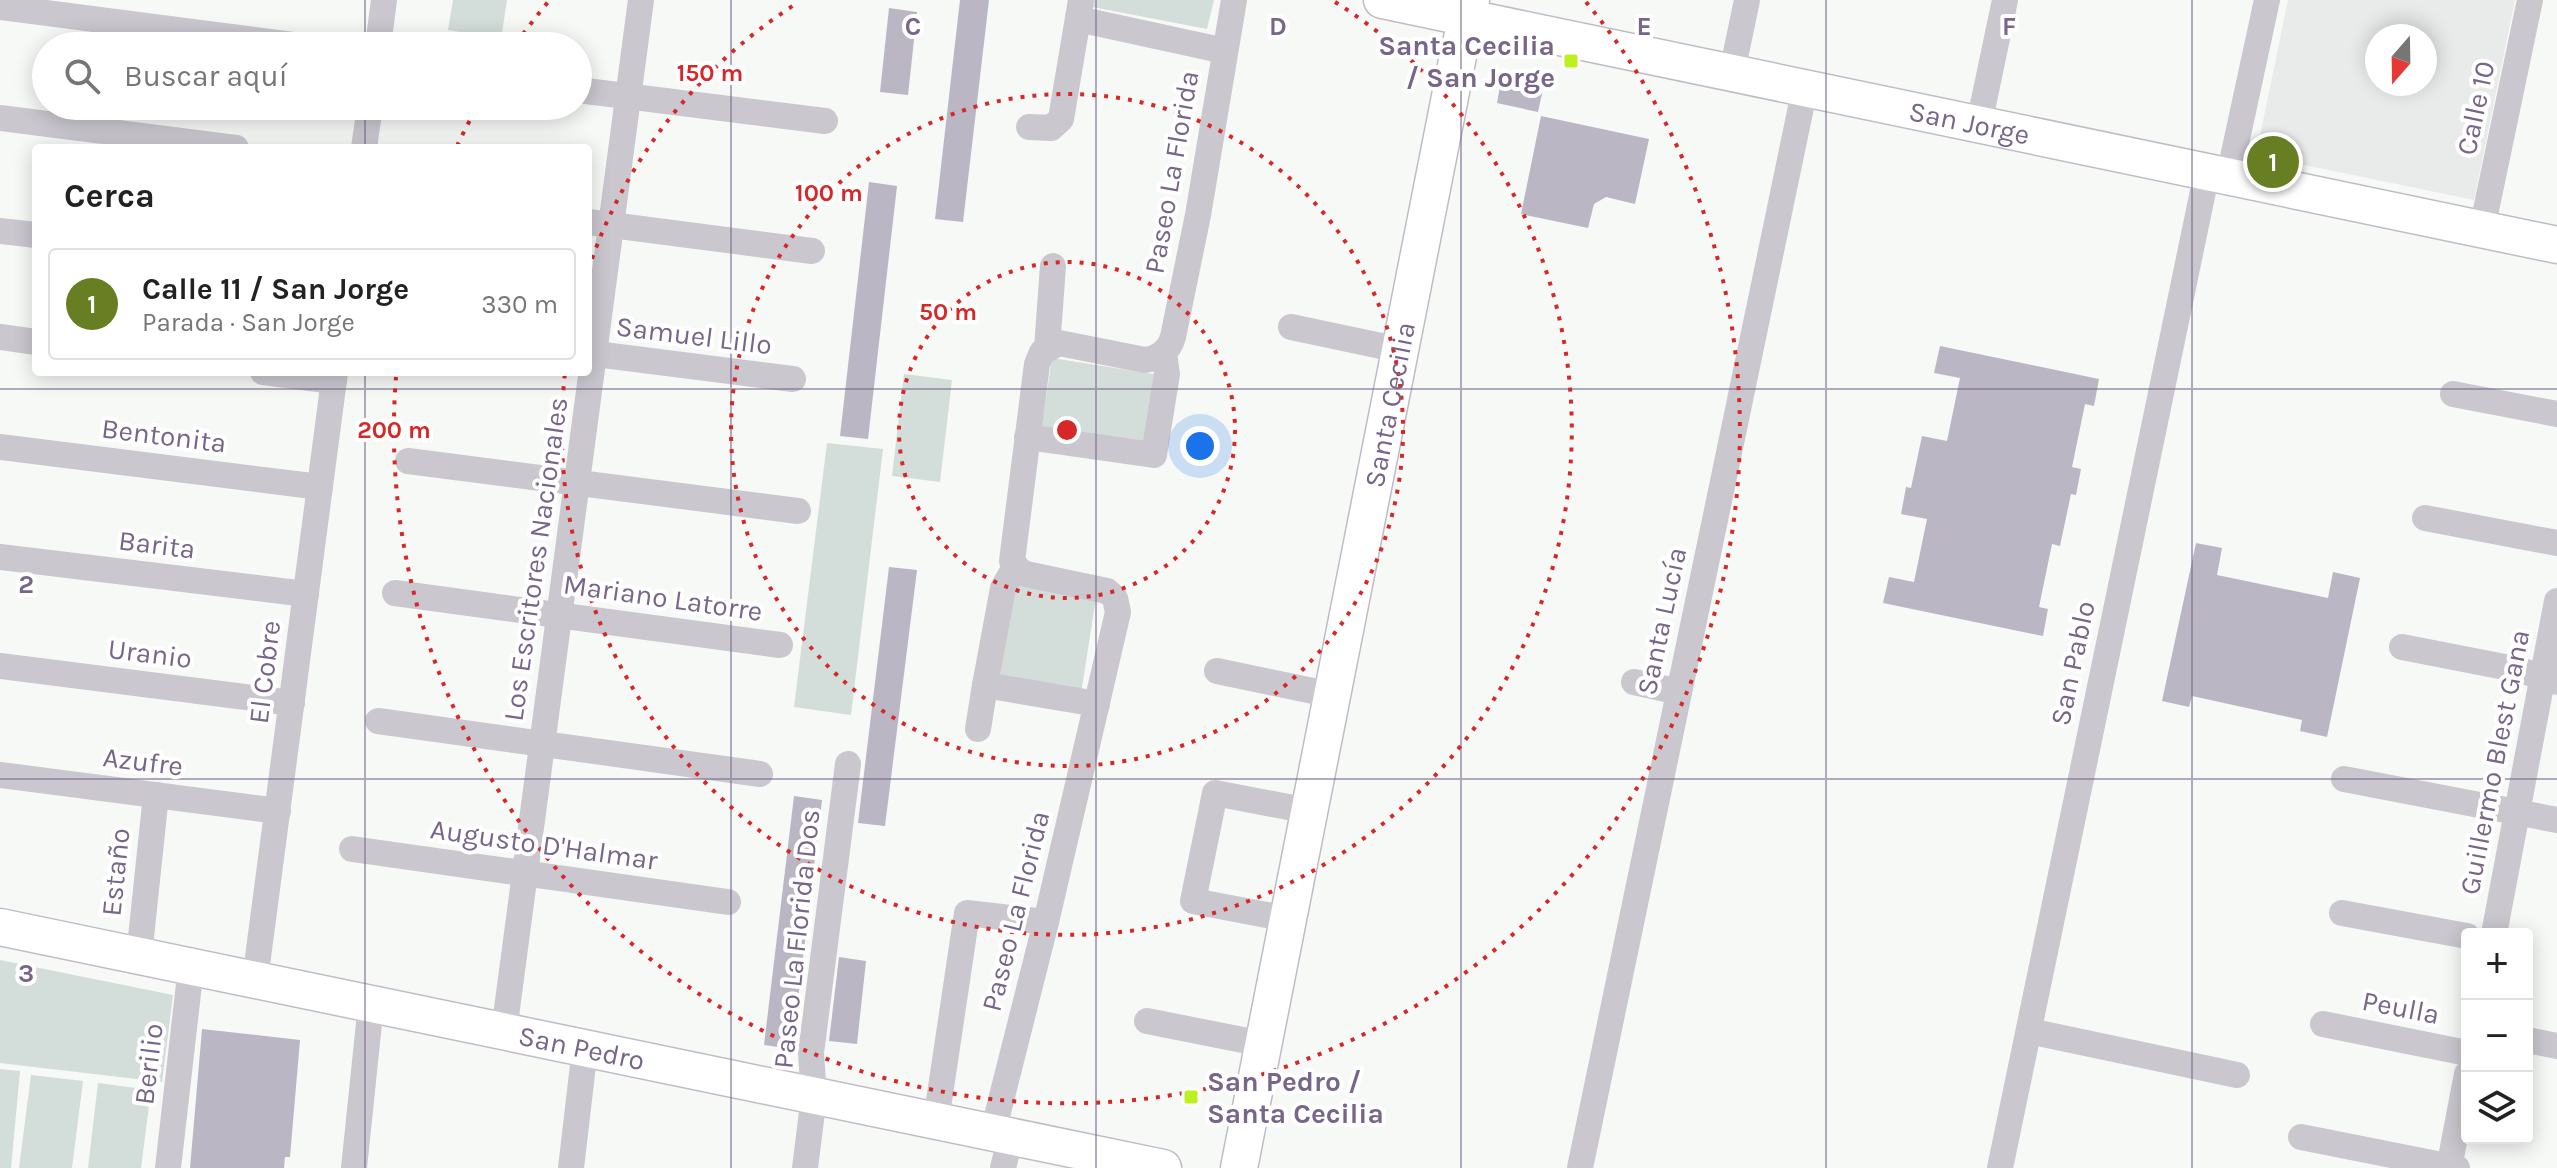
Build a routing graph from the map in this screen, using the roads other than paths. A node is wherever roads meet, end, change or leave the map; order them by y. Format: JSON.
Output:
{"nodes":[{"id":1,"x":384,"y":0,"type":"edge"},
{"id":2,"x":641,"y":0,"type":"edge"},
{"id":3,"x":1234,"y":0,"type":"edge"},
{"id":4,"x":1382,"y":0,"type":"edge"},
{"id":5,"x":1747,"y":0,"type":"edge"},
{"id":6,"x":2005,"y":0,"type":"edge"},
{"id":7,"x":2267,"y":0,"type":"edge"},
{"id":8,"x":2530,"y":0,"type":"edge"},
{"id":9,"x":0,"y":7,"type":"edge"},
{"id":10,"x":1079,"y":10,"type":"edge"},
{"id":11,"x":1485,"y":10,"type":"edge"},
{"id":12,"x":193,"y":32,"type":"edge"},
{"id":13,"x":380,"y":32,"type":"edge"},
{"id":14,"x":1225,"y":51,"type":"junction"},
{"id":15,"x":1732,"y":72,"type":"junction"},
{"id":16,"x":1805,"y":88,"type":"junction"},
{"id":17,"x":592,"y":92,"type":"edge"},
{"id":18,"x":628,"y":96,"type":"junction"},
{"id":19,"x":0,"y":118,"type":"edge"},
{"id":20,"x":368,"y":120,"type":"edge"},
{"id":21,"x":825,"y":121,"type":"dead end"},
{"id":22,"x":1979,"y":124,"type":"junction"},
{"id":23,"x":1029,"y":127,"type":"dead end"},
{"id":24,"x":205,"y":144,"type":"edge"},
{"id":25,"x":365,"y":144,"type":"edge"},
{"id":26,"x":2218,"y":174,"type":"junction"},
{"id":27,"x":600,"y":224,"type":"edge"},
{"id":28,"x":2482,"y":229,"type":"junction"},
{"id":29,"x":0,"y":231,"type":"edge"},
{"id":30,"x":32,"y":235,"type":"edge"},
{"id":31,"x":2557,"y":245,"type":"edge"},
{"id":32,"x":812,"y":251,"type":"dead end"},
{"id":33,"x":1053,"y":266,"type":"dead end"},
{"id":34,"x":1291,"y":327,"type":"dead end"},
{"id":35,"x":0,"y":337,"type":"edge"},
{"id":36,"x":592,"y":340,"type":"edge"},
{"id":37,"x":32,"y":341,"type":"edge"},
{"id":38,"x":1047,"y":348,"type":"junction"},
{"id":39,"x":1400,"y":350,"type":"junction"},
{"id":40,"x":1164,"y":353,"type":"junction"},
{"id":41,"x":592,"y":354,"type":"edge"},
{"id":42,"x":589,"y":376,"type":"edge"},
{"id":43,"x":335,"y":377,"type":"edge"},
{"id":44,"x":793,"y":379,"type":"dead end"},
{"id":45,"x":2453,"y":394,"type":"dead end"},
{"id":46,"x":2557,"y":414,"type":"edge"},
{"id":47,"x":1027,"y":437,"type":"junction"},
{"id":48,"x":0,"y":447,"type":"edge"},
{"id":49,"x":408,"y":461,"type":"dead end"},
{"id":50,"x":577,"y":483,"type":"junction"},
{"id":51,"x":320,"y":487,"type":"junction"},
{"id":52,"x":798,"y":511,"type":"dead end"},
{"id":53,"x":2425,"y":518,"type":"dead end"},
{"id":54,"x":2557,"y":543,"type":"edge"},
{"id":55,"x":0,"y":557,"type":"edge"},
{"id":56,"x":1015,"y":567,"type":"junction"},
{"id":57,"x":395,"y":593,"type":"dead end"},
{"id":58,"x":306,"y":594,"type":"junction"},
{"id":59,"x":2557,"y":601,"type":"edge"},
{"id":60,"x":560,"y":615,"type":"junction"},
{"id":61,"x":780,"y":645,"type":"dead end"},
{"id":62,"x":2402,"y":647,"type":"dead end"},
{"id":63,"x":0,"y":666,"type":"edge"},
{"id":64,"x":1217,"y":671,"type":"dead end"},
{"id":65,"x":2550,"y":680,"type":"edge"},
{"id":66,"x":1634,"y":682,"type":"dead end"},
{"id":67,"x":985,"y":685,"type":"junction"},
{"id":68,"x":1679,"y":692,"type":"junction"},
{"id":69,"x":1332,"y":695,"type":"junction"},
{"id":70,"x":292,"y":703,"type":"junction"},
{"id":71,"x":1097,"y":704,"type":"junction"},
{"id":72,"x":378,"y":721,"type":"dead end"},
{"id":73,"x":978,"y":729,"type":"dead end"},
{"id":74,"x":542,"y":744,"type":"junction"},
{"id":75,"x":848,"y":764,"type":"dead end"},
{"id":76,"x":760,"y":774,"type":"dead end"},
{"id":77,"x":0,"y":775,"type":"edge"},
{"id":78,"x":2344,"y":779,"type":"dead end"},
{"id":79,"x":156,"y":795,"type":"junction"},
{"id":80,"x":278,"y":811,"type":"junction"},
{"id":81,"x":1309,"y":811,"type":"junction"},
{"id":82,"x":2517,"y":812,"type":"junction"},
{"id":83,"x":2557,"y":820,"type":"edge"},
{"id":84,"x":352,"y":849,"type":"dead end"},
{"id":85,"x":525,"y":873,"type":"junction"},
{"id":86,"x":728,"y":902,"type":"dead end"},
{"id":87,"x":2342,"y":913,"type":"dead end"},
{"id":88,"x":1288,"y":919,"type":"junction"},
{"id":89,"x":1046,"y":922,"type":"junction"},
{"id":90,"x":0,"y":927,"type":"edge"},
{"id":91,"x":2495,"y":928,"type":"edge"},
{"id":92,"x":2461,"y":935,"type":"edge"},
{"id":93,"x":139,"y":956,"type":"junction"},
{"id":94,"x":191,"y":967,"type":"junction"},
{"id":95,"x":255,"y":980,"type":"junction"},
{"id":96,"x":371,"y":1004,"type":"junction"},
{"id":97,"x":1147,"y":1021,"type":"dead end"},
{"id":98,"x":2323,"y":1024,"type":"dead end"},
{"id":99,"x":504,"y":1031,"type":"junction"},
{"id":100,"x":2029,"y":1031,"type":"junction"},
{"id":101,"x":2533,"y":1041,"type":"edge"},
{"id":102,"x":1263,"y":1044,"type":"junction"},
{"id":103,"x":2557,"y":1046,"type":"edge"},
{"id":104,"x":585,"y":1048,"type":"junction"},
{"id":105,"x":2461,"y":1052,"type":"edge"},
{"id":106,"x":2237,"y":1075,"type":"dead end"},
{"id":107,"x":814,"y":1096,"type":"junction"},
{"id":108,"x":2461,"y":1112,"type":"edge"},
{"id":109,"x":936,"y":1121,"type":"junction"},
{"id":110,"x":2301,"y":1137,"type":"dead end"},
{"id":111,"x":1002,"y":1145,"type":"edge"},
{"id":112,"x":168,"y":1168,"type":"edge"},
{"id":113,"x":354,"y":1168,"type":"edge"},
{"id":114,"x":571,"y":1168,"type":"edge"},
{"id":115,"x":805,"y":1168,"type":"edge"},
{"id":116,"x":1163,"y":1168,"type":"edge"},
{"id":117,"x":1239,"y":1168,"type":"edge"},
{"id":118,"x":1580,"y":1168,"type":"edge"},
{"id":119,"x":2000,"y":1168,"type":"edge"},
{"id":120,"x":2452,"y":1168,"type":"edge"}],
"edges":[{"from":1,"to":13,"type":"street"},
{"from":2,"to":18,"type":"street","name":"Los Escritores Nacionales"},
{"from":3,"to":14,"type":"street","name":"Paseo La Florida"},
{"from":4,"to":11,"type":"street","name":"San Jorge"},
{"from":5,"to":15,"type":"street"},
{"from":6,"to":22,"type":"street"},
{"from":7,"to":26,"type":"street","name":"San Pablo"},
{"from":8,"to":28,"type":"street","name":"Calle 10"},
{"from":9,"to":12,"type":"street"},
{"from":10,"to":14,"type":"street"},
{"from":10,"to":23,"type":"street"},
{"from":11,"to":15,"type":"street","name":"San Jorge"},
{"from":11,"to":39,"type":"street","name":"Santa Cecilia"},
{"from":14,"to":40,"type":"street","name":"Paseo La Florida"},
{"from":15,"to":16,"type":"street","name":"San Jorge"},
{"from":16,"to":22,"type":"street","name":"San Jorge"},
{"from":16,"to":68,"type":"street","name":"Santa Lucía"},
{"from":17,"to":18,"type":"street"},
{"from":18,"to":21,"type":"street"},
{"from":18,"to":27,"type":"street","name":"Los Escritores Nacionales"},
{"from":19,"to":24,"type":"street"},
{"from":20,"to":25,"type":"street"},
{"from":22,"to":26,"type":"street","name":"San Jorge"},
{"from":26,"to":28,"type":"street","name":"San Jorge"},
{"from":26,"to":100,"type":"street","name":"San Pablo"},
{"from":27,"to":32,"type":"street"},
{"from":27,"to":36,"type":"street","name":"Los Escritores Nacionales"},
{"from":28,"to":31,"type":"street","name":"San Jorge"},
{"from":29,"to":30,"type":"street"},
{"from":33,"to":38,"type":"street"},
{"from":34,"to":39,"type":"street"},
{"from":35,"to":37,"type":"street"},
{"from":38,"to":40,"type":"street"},
{"from":38,"to":47,"type":"street"},
{"from":39,"to":69,"type":"street","name":"Santa Cecilia"},
{"from":40,"to":47,"type":"street","name":"Paseo La Florida"},
{"from":41,"to":44,"type":"street","name":"Samuel Lillo"},
{"from":42,"to":50,"type":"street","name":"Los Escritores Nacionales"},
{"from":43,"to":51,"type":"street","name":"El Cobre"},
{"from":45,"to":46,"type":"street"},
{"from":47,"to":56,"type":"street"},
{"from":48,"to":51,"type":"street","name":"Bentonita"},
{"from":49,"to":50,"type":"street"},
{"from":50,"to":52,"type":"street"},
{"from":50,"to":60,"type":"street","name":"Los Escritores Nacionales"},
{"from":51,"to":58,"type":"street","name":"El Cobre"},
{"from":53,"to":54,"type":"street"},
{"from":55,"to":58,"type":"street","name":"Barita"},
{"from":56,"to":67,"type":"street"},
{"from":56,"to":71,"type":"street","name":"Paseo La Florida"},
{"from":57,"to":60,"type":"street","name":"Mariano Latorre"},
{"from":58,"to":70,"type":"street","name":"El Cobre"},
{"from":59,"to":65,"type":"street","name":"Guillermo Blest Gana"},
{"from":60,"to":61,"type":"street","name":"Mariano Latorre"},
{"from":60,"to":74,"type":"street","name":"Los Escritores Nacionales"},
{"from":62,"to":65,"type":"street"},
{"from":63,"to":70,"type":"street","name":"Uranio"},
{"from":64,"to":69,"type":"street"},
{"from":65,"to":82,"type":"street","name":"Guillermo Blest Gana"},
{"from":66,"to":68,"type":"street"},
{"from":67,"to":71,"type":"street"},
{"from":67,"to":73,"type":"street"},
{"from":68,"to":118,"type":"street","name":"Santa Lucía"},
{"from":69,"to":81,"type":"street","name":"Santa Cecilia"},
{"from":70,"to":80,"type":"street","name":"El Cobre"},
{"from":71,"to":89,"type":"street","name":"Paseo La Florida"},
{"from":72,"to":74,"type":"street"},
{"from":74,"to":76,"type":"street"},
{"from":74,"to":85,"type":"street","name":"Los Escritores Nacionales"},
{"from":75,"to":107,"type":"street","name":"Paseo La Florida Dos"},
{"from":77,"to":79,"type":"street","name":"Azufre"},
{"from":78,"to":82,"type":"street"},
{"from":79,"to":80,"type":"street","name":"Azufre"},
{"from":79,"to":93,"type":"street","name":"Estaño"},
{"from":80,"to":95,"type":"street","name":"El Cobre"},
{"from":81,"to":88,"type":"street","name":"Santa Cecilia"},
{"from":81,"to":88,"type":"street"},
{"from":82,"to":83,"type":"street"},
{"from":82,"to":91,"type":"street","name":"Guillermo Blest Gana"},
{"from":84,"to":85,"type":"street","name":"Augusto D'Halmar"},
{"from":85,"to":86,"type":"street","name":"Augusto D'Halmar"},
{"from":85,"to":99,"type":"street","name":"Los Escritores Nacionales"},
{"from":87,"to":92,"type":"street"},
{"from":88,"to":102,"type":"street","name":"Santa Cecilia"},
{"from":89,"to":109,"type":"street","name":"Paseo La Florida"},
{"from":89,"to":111,"type":"street","name":"Paseo La Florida"},
{"from":90,"to":93,"type":"street","name":"San Pedro"},
{"from":93,"to":94,"type":"street","name":"San Pedro"},
{"from":94,"to":95,"type":"street","name":"San Pedro"},
{"from":94,"to":112,"type":"street","name":"Berilio"},
{"from":95,"to":96,"type":"street","name":"San Pedro"},
{"from":96,"to":99,"type":"street","name":"San Pedro"},
{"from":96,"to":113,"type":"street"},
{"from":97,"to":102,"type":"street"},
{"from":98,"to":105,"type":"street","name":"Peulla"},
{"from":99,"to":104,"type":"street","name":"San Pedro"},
{"from":100,"to":106,"type":"street"},
{"from":100,"to":119,"type":"street","name":"San Pablo"},
{"from":101,"to":103,"type":"street"},
{"from":102,"to":117,"type":"street","name":"Santa Cecilia"},
{"from":104,"to":107,"type":"street","name":"San Pedro"},
{"from":104,"to":114,"type":"street"},
{"from":107,"to":109,"type":"street","name":"San Pedro"},
{"from":107,"to":115,"type":"street","name":"Paseo La Florida Dos"},
{"from":108,"to":120,"type":"street"},
{"from":109,"to":111,"type":"street","name":"San Pedro"},
{"from":110,"to":120,"type":"street"},
{"from":111,"to":116,"type":"street","name":"San Pedro"}]}
